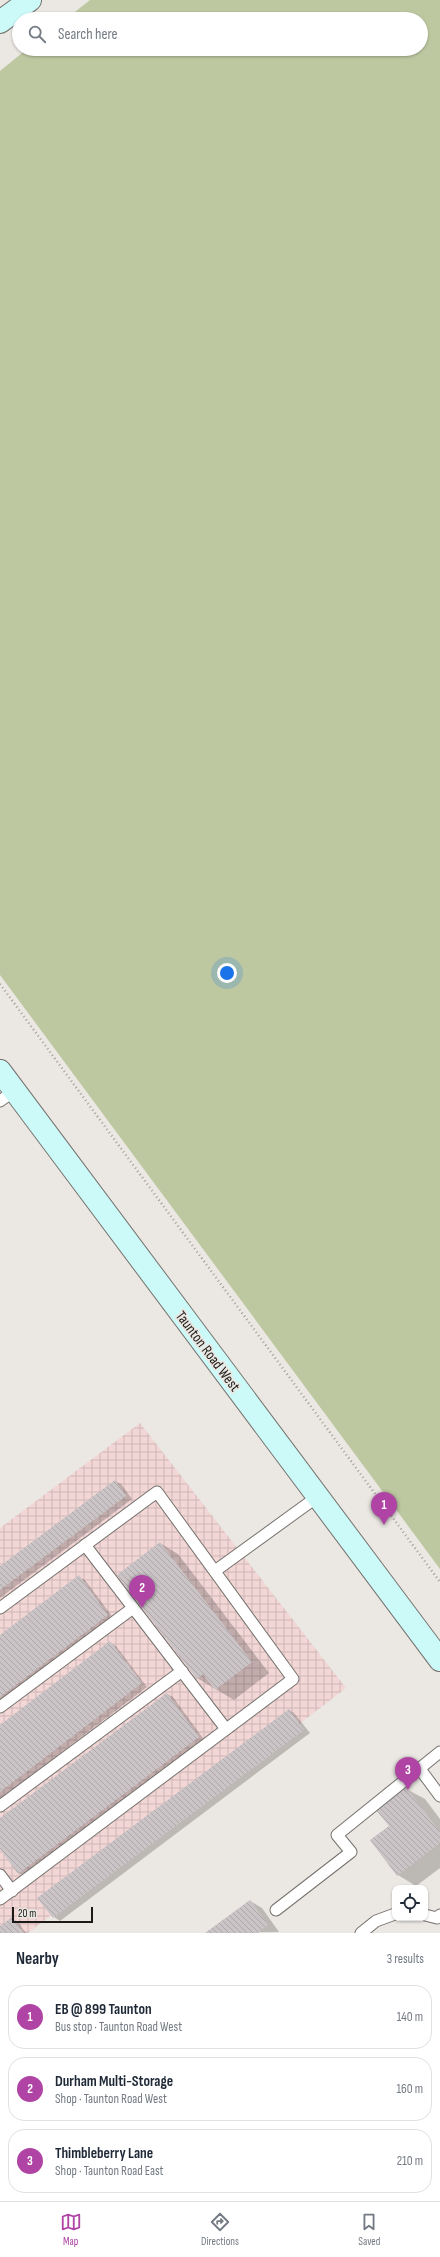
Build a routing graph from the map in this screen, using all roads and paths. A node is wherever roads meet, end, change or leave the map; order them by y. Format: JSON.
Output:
{"nodes":[{"id":1,"x":30,"y":0,"type":"edge"},
{"id":2,"x":14,"y":12,"type":"edge"},
{"id":3,"x":12,"y":13,"type":"edge"},
{"id":4,"x":0,"y":22,"type":"edge"},
{"id":5,"x":0,"y":984,"type":"edge"},
{"id":6,"x":0,"y":1071,"type":"edge"},
{"id":7,"x":7,"y":1096,"type":"edge"},
{"id":8,"x":317,"y":1497,"type":"junction"},
{"id":9,"x":85,"y":1545,"type":"junction"},
{"id":10,"x":216,"y":1571,"type":"junction"},
{"id":11,"x":440,"y":1582,"type":"edge"},
{"id":12,"x":0,"y":1608,"type":"edge"},
{"id":13,"x":133,"y":1608,"type":"junction"},
{"id":14,"x":440,"y":1660,"type":"edge"},
{"id":15,"x":182,"y":1671,"type":"junction"},
{"id":16,"x":0,"y":1707,"type":"edge"},
{"id":17,"x":226,"y":1729,"type":"junction"},
{"id":18,"x":440,"y":1752,"type":"edge"},
{"id":19,"x":420,"y":1769,"type":"junction"},
{"id":20,"x":440,"y":1796,"type":"edge"},
{"id":21,"x":0,"y":1806,"type":"edge"},
{"id":22,"x":0,"y":1875,"type":"edge"},
{"id":23,"x":12,"y":1891,"type":"junction"},
{"id":24,"x":0,"y":1899,"type":"edge"},
{"id":25,"x":276,"y":1910,"type":"dead end"},
{"id":26,"x":392,"y":1915,"type":"edge"},
{"id":27,"x":428,"y":1916,"type":"edge"},
{"id":28,"x":439,"y":1919,"type":"edge"},
{"id":29,"x":361,"y":1933,"type":"edge"}],
"edges":[{"from":1,"to":2,"type":"main road"},
{"from":3,"to":4,"type":"main road"},
{"from":5,"to":11,"type":"path"},
{"from":6,"to":7,"type":"main road","name":"Taunton Road West"},
{"from":7,"to":8,"type":"main road","name":"Taunton Road West"},
{"from":8,"to":10,"type":"lane"},
{"from":8,"to":14,"type":"main road","name":"Taunton Road West"},
{"from":9,"to":10,"type":"lane"},
{"from":9,"to":12,"type":"lane"},
{"from":9,"to":13,"type":"lane"},
{"from":10,"to":17,"type":"lane"},
{"from":13,"to":15,"type":"lane"},
{"from":13,"to":16,"type":"lane"},
{"from":15,"to":17,"type":"lane"},
{"from":15,"to":21,"type":"lane"},
{"from":17,"to":23,"type":"lane"},
{"from":18,"to":19,"type":"lane"},
{"from":19,"to":20,"type":"lane"},
{"from":19,"to":25,"type":"lane"},
{"from":22,"to":23,"type":"lane"},
{"from":23,"to":24,"type":"lane"},
{"from":26,"to":29,"type":"lane"},
{"from":27,"to":28,"type":"lane"}]}
